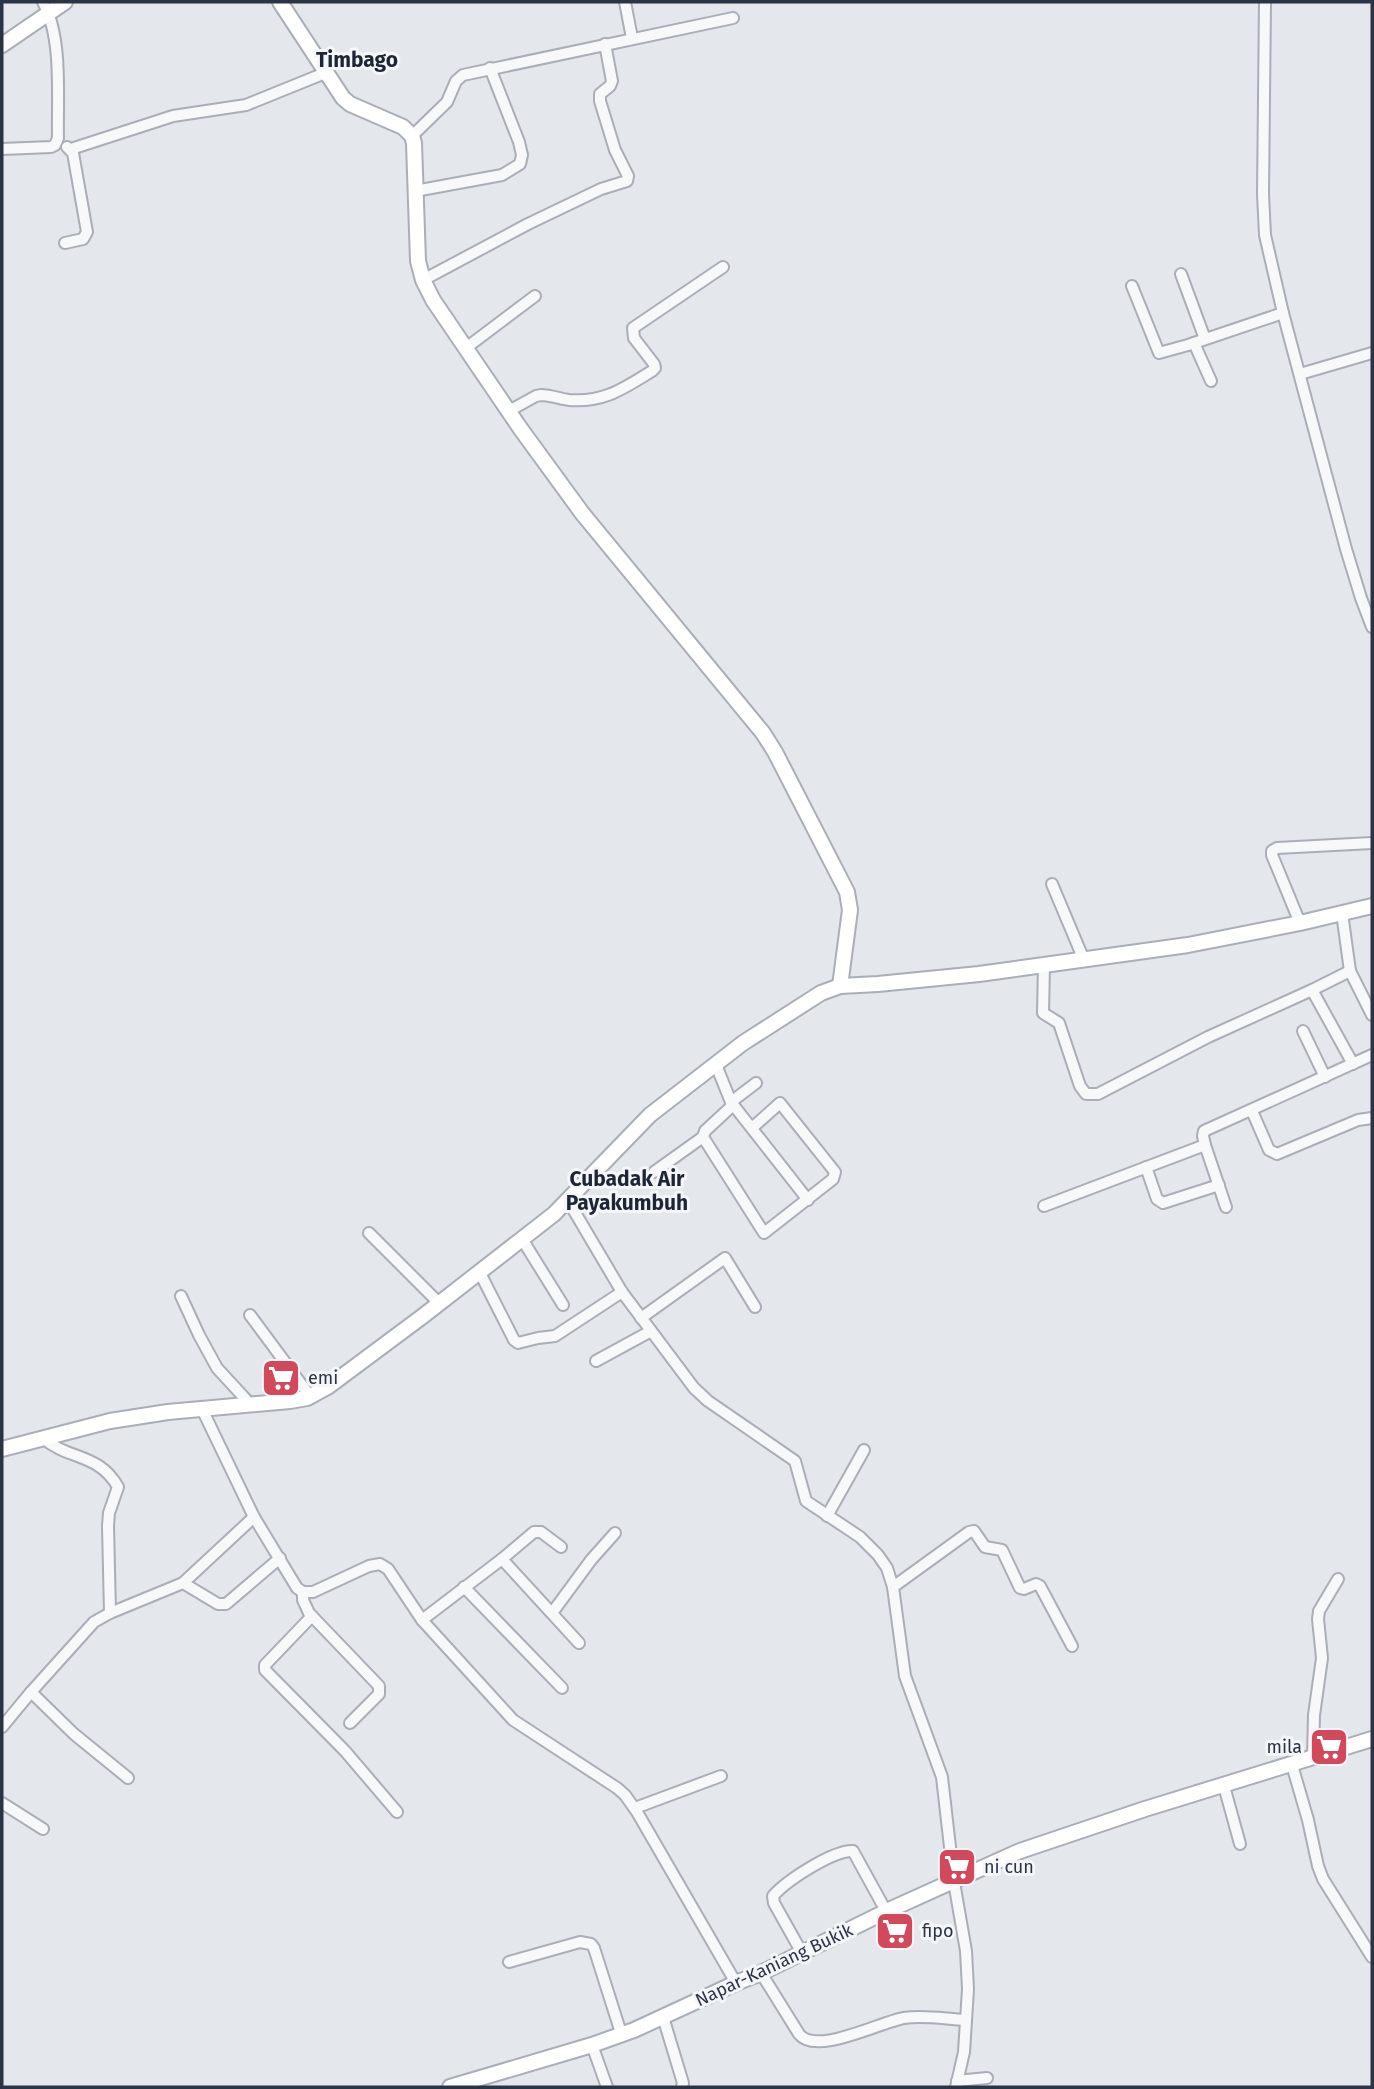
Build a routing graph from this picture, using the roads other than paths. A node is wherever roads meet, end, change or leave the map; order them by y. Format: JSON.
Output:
{"nodes":[{"id":1,"x":65,"y":2,"type":"edge"},
{"id":2,"x":281,"y":2,"type":"edge"},
{"id":3,"x":625,"y":2,"type":"edge"},
{"id":4,"x":1265,"y":2,"type":"edge"},
{"id":5,"x":46,"y":8,"type":"edge"},
{"id":6,"x":733,"y":18,"type":"dead end"},
{"id":7,"x":632,"y":38,"type":"junction"},
{"id":8,"x":605,"y":44,"type":"junction"},
{"id":9,"x":2,"y":46,"type":"edge"},
{"id":10,"x":489,"y":68,"type":"junction"},
{"id":11,"x":325,"y":73,"type":"junction"},
{"id":12,"x":408,"y":131,"type":"junction"},
{"id":13,"x":57,"y":142,"type":"junction"},
{"id":14,"x":2,"y":149,"type":"edge"},
{"id":15,"x":71,"y":149,"type":"junction"},
{"id":16,"x":415,"y":191,"type":"junction"},
{"id":17,"x":65,"y":243,"type":"dead end"},
{"id":18,"x":723,"y":267,"type":"dead end"},
{"id":19,"x":1181,"y":274,"type":"dead end"},
{"id":20,"x":423,"y":280,"type":"junction"},
{"id":21,"x":1132,"y":286,"type":"dead end"},
{"id":22,"x":535,"y":296,"type":"dead end"},
{"id":23,"x":1283,"y":313,"type":"junction"},
{"id":24,"x":1205,"y":339,"type":"junction"},
{"id":25,"x":1194,"y":343,"type":"junction"},
{"id":26,"x":466,"y":348,"type":"junction"},
{"id":27,"x":1372,"y":353,"type":"edge"},
{"id":28,"x":1300,"y":374,"type":"junction"},
{"id":29,"x":1211,"y":381,"type":"dead end"},
{"id":30,"x":509,"y":411,"type":"junction"},
{"id":31,"x":1372,"y":627,"type":"edge"},
{"id":32,"x":1372,"y":843,"type":"edge"},
{"id":33,"x":1052,"y":884,"type":"dead end"},
{"id":34,"x":1372,"y":906,"type":"edge"},
{"id":35,"x":1342,"y":913,"type":"junction"},
{"id":36,"x":1300,"y":923,"type":"junction"},
{"id":37,"x":1084,"y":960,"type":"junction"},
{"id":38,"x":1044,"y":965,"type":"junction"},
{"id":39,"x":1350,"y":971,"type":"junction"},
{"id":40,"x":840,"y":986,"type":"junction"},
{"id":41,"x":1312,"y":990,"type":"junction"},
{"id":42,"x":1372,"y":1015,"type":"edge"},
{"id":43,"x":1303,"y":1031,"type":"dead end"},
{"id":44,"x":1372,"y":1055,"type":"edge"},
{"id":45,"x":1353,"y":1064,"type":"junction"},
{"id":46,"x":716,"y":1065,"type":"junction"},
{"id":47,"x":1325,"y":1077,"type":"junction"},
{"id":48,"x":756,"y":1083,"type":"dead end"},
{"id":49,"x":732,"y":1104,"type":"junction"},
{"id":50,"x":1252,"y":1111,"type":"junction"},
{"id":51,"x":1372,"y":1118,"type":"edge"},
{"id":52,"x":752,"y":1128,"type":"junction"},
{"id":53,"x":703,"y":1137,"type":"junction"},
{"id":54,"x":1205,"y":1145,"type":"junction"},
{"id":55,"x":1146,"y":1167,"type":"junction"},
{"id":56,"x":654,"y":1172,"type":"dead end"},
{"id":57,"x":1219,"y":1185,"type":"junction"},
{"id":58,"x":567,"y":1199,"type":"junction"},
{"id":59,"x":808,"y":1199,"type":"junction"},
{"id":60,"x":1044,"y":1206,"type":"dead end"},
{"id":61,"x":1226,"y":1207,"type":"dead end"},
{"id":62,"x":369,"y":1233,"type":"dead end"},
{"id":63,"x":522,"y":1239,"type":"junction"},
{"id":64,"x":479,"y":1271,"type":"junction"},
{"id":65,"x":622,"y":1292,"type":"junction"},
{"id":66,"x":181,"y":1296,"type":"dead end"},
{"id":67,"x":440,"y":1304,"type":"junction"},
{"id":68,"x":563,"y":1304,"type":"dead end"},
{"id":69,"x":755,"y":1307,"type":"dead end"},
{"id":70,"x":250,"y":1315,"type":"dead end"},
{"id":71,"x":641,"y":1318,"type":"junction"},
{"id":72,"x":651,"y":1331,"type":"junction"},
{"id":73,"x":596,"y":1361,"type":"dead end"},
{"id":74,"x":310,"y":1396,"type":"junction"},
{"id":75,"x":251,"y":1405,"type":"junction"},
{"id":76,"x":202,"y":1409,"type":"junction"},
{"id":77,"x":43,"y":1438,"type":"junction"},
{"id":78,"x":2,"y":1449,"type":"edge"},
{"id":79,"x":864,"y":1450,"type":"dead end"},
{"id":80,"x":827,"y":1516,"type":"junction"},
{"id":81,"x":254,"y":1517,"type":"junction"},
{"id":82,"x":615,"y":1533,"type":"dead end"},
{"id":83,"x":561,"y":1547,"type":"dead end"},
{"id":84,"x":280,"y":1558,"type":"junction"},
{"id":85,"x":502,"y":1559,"type":"junction"},
{"id":86,"x":1338,"y":1579,"type":"dead end"},
{"id":87,"x":183,"y":1583,"type":"junction"},
{"id":88,"x":464,"y":1587,"type":"junction"},
{"id":89,"x":893,"y":1587,"type":"junction"},
{"id":90,"x":303,"y":1592,"type":"junction"},
{"id":91,"x":110,"y":1613,"type":"junction"},
{"id":92,"x":552,"y":1613,"type":"junction"},
{"id":93,"x":312,"y":1616,"type":"junction"},
{"id":94,"x":422,"y":1620,"type":"junction"},
{"id":95,"x":579,"y":1643,"type":"dead end"},
{"id":96,"x":1072,"y":1646,"type":"dead end"},
{"id":97,"x":562,"y":1688,"type":"dead end"},
{"id":98,"x":30,"y":1692,"type":"junction"},
{"id":99,"x":350,"y":1723,"type":"dead end"},
{"id":100,"x":2,"y":1727,"type":"edge"},
{"id":101,"x":1372,"y":1739,"type":"edge"},
{"id":102,"x":1313,"y":1757,"type":"junction"},
{"id":103,"x":1292,"y":1765,"type":"junction"},
{"id":104,"x":720,"y":1776,"type":"dead end"},
{"id":105,"x":128,"y":1777,"type":"dead end"},
{"id":106,"x":1224,"y":1786,"type":"junction"},
{"id":107,"x":2,"y":1803,"type":"edge"},
{"id":108,"x":635,"y":1808,"type":"junction"},
{"id":109,"x":397,"y":1812,"type":"dead end"},
{"id":110,"x":43,"y":1829,"type":"dead end"},
{"id":111,"x":1240,"y":1844,"type":"dead end"},
{"id":112,"x":954,"y":1882,"type":"junction"},
{"id":113,"x":886,"y":1911,"type":"junction"},
{"id":114,"x":802,"y":1953,"type":"junction"},
{"id":115,"x":1372,"y":1956,"type":"edge"},
{"id":116,"x":509,"y":1962,"type":"dead end"},
{"id":117,"x":761,"y":1973,"type":"junction"},
{"id":118,"x":736,"y":1983,"type":"junction"},
{"id":119,"x":663,"y":2017,"type":"junction"},
{"id":120,"x":965,"y":2020,"type":"junction"},
{"id":121,"x":621,"y":2033,"type":"junction"},
{"id":122,"x":592,"y":2045,"type":"junction"},
{"id":123,"x":987,"y":2078,"type":"dead end"},
{"id":124,"x":957,"y":2084,"type":"edge"},
{"id":125,"x":450,"y":2087,"type":"edge"},
{"id":126,"x":607,"y":2087,"type":"edge"},
{"id":127,"x":682,"y":2087,"type":"edge"}],
"edges":[{"from":1,"to":5,"type":"street"},
{"from":2,"to":11,"type":"street"},
{"from":3,"to":7,"type":"street"},
{"from":4,"to":23,"type":"street"},
{"from":5,"to":9,"type":"street"},
{"from":5,"to":13,"type":"street"},
{"from":6,"to":7,"type":"street"},
{"from":7,"to":8,"type":"street"},
{"from":8,"to":10,"type":"street"},
{"from":8,"to":20,"type":"street"},
{"from":10,"to":12,"type":"street"},
{"from":10,"to":16,"type":"street"},
{"from":11,"to":12,"type":"street"},
{"from":11,"to":15,"type":"street"},
{"from":12,"to":16,"type":"street"},
{"from":13,"to":14,"type":"street"},
{"from":13,"to":15,"type":"street"},
{"from":15,"to":17,"type":"street"},
{"from":16,"to":20,"type":"street"},
{"from":18,"to":30,"type":"street"},
{"from":19,"to":24,"type":"street"},
{"from":20,"to":26,"type":"street"},
{"from":21,"to":25,"type":"street"},
{"from":22,"to":26,"type":"street"},
{"from":23,"to":24,"type":"street"},
{"from":23,"to":28,"type":"street"},
{"from":24,"to":25,"type":"street"},
{"from":25,"to":29,"type":"street"},
{"from":26,"to":30,"type":"street"},
{"from":27,"to":28,"type":"street"},
{"from":28,"to":31,"type":"street"},
{"from":30,"to":40,"type":"street"},
{"from":32,"to":36,"type":"street"},
{"from":33,"to":37,"type":"street"},
{"from":34,"to":35,"type":"street"},
{"from":35,"to":36,"type":"street"},
{"from":35,"to":39,"type":"street"},
{"from":36,"to":37,"type":"street"},
{"from":37,"to":38,"type":"street"},
{"from":38,"to":40,"type":"street"},
{"from":38,"to":41,"type":"street"},
{"from":39,"to":41,"type":"street"},
{"from":39,"to":42,"type":"street"},
{"from":40,"to":46,"type":"street"},
{"from":41,"to":45,"type":"street"},
{"from":43,"to":47,"type":"street"},
{"from":44,"to":45,"type":"street"},
{"from":45,"to":47,"type":"street"},
{"from":46,"to":49,"type":"street"},
{"from":46,"to":58,"type":"street"},
{"from":47,"to":50,"type":"street"},
{"from":48,"to":49,"type":"street"},
{"from":49,"to":52,"type":"street"},
{"from":49,"to":53,"type":"street"},
{"from":50,"to":51,"type":"street"},
{"from":50,"to":54,"type":"street"},
{"from":52,"to":59,"type":"street"},
{"from":52,"to":59,"type":"street"},
{"from":53,"to":56,"type":"street"},
{"from":53,"to":59,"type":"street"},
{"from":54,"to":55,"type":"street"},
{"from":54,"to":57,"type":"street"},
{"from":55,"to":57,"type":"street"},
{"from":55,"to":60,"type":"street"},
{"from":57,"to":61,"type":"street"},
{"from":58,"to":63,"type":"street"},
{"from":58,"to":65,"type":"street"},
{"from":62,"to":67,"type":"street"},
{"from":63,"to":64,"type":"street"},
{"from":63,"to":68,"type":"street"},
{"from":64,"to":65,"type":"street"},
{"from":64,"to":67,"type":"street"},
{"from":65,"to":71,"type":"street"},
{"from":66,"to":75,"type":"street"},
{"from":67,"to":74,"type":"street"},
{"from":69,"to":71,"type":"street"},
{"from":70,"to":74,"type":"street"},
{"from":71,"to":72,"type":"street"},
{"from":72,"to":73,"type":"street"},
{"from":72,"to":80,"type":"street"},
{"from":74,"to":75,"type":"street"},
{"from":75,"to":76,"type":"street"},
{"from":76,"to":77,"type":"street"},
{"from":76,"to":81,"type":"street"},
{"from":77,"to":78,"type":"street"},
{"from":77,"to":91,"type":"street"},
{"from":79,"to":80,"type":"street"},
{"from":80,"to":89,"type":"street"},
{"from":81,"to":84,"type":"street"},
{"from":81,"to":87,"type":"street"},
{"from":82,"to":92,"type":"street"},
{"from":83,"to":85,"type":"street"},
{"from":84,"to":87,"type":"street"},
{"from":84,"to":90,"type":"street"},
{"from":85,"to":88,"type":"street"},
{"from":85,"to":92,"type":"street"},
{"from":86,"to":102,"type":"street"},
{"from":87,"to":91,"type":"street"},
{"from":88,"to":94,"type":"street"},
{"from":88,"to":97,"type":"street"},
{"from":89,"to":96,"type":"street"},
{"from":89,"to":112,"type":"street"},
{"from":90,"to":93,"type":"street"},
{"from":90,"to":94,"type":"street"},
{"from":91,"to":98,"type":"street"},
{"from":92,"to":95,"type":"street"},
{"from":93,"to":99,"type":"street"},
{"from":93,"to":109,"type":"street"},
{"from":94,"to":108,"type":"street"},
{"from":98,"to":100,"type":"street"},
{"from":98,"to":105,"type":"street"},
{"from":101,"to":102,"type":"street","name":"Napar-Kaniang Bukik"},
{"from":102,"to":103,"type":"street","name":"Napar-Kaniang Bukik"},
{"from":103,"to":106,"type":"street","name":"Napar-Kaniang Bukik"},
{"from":103,"to":115,"type":"street"},
{"from":104,"to":108,"type":"street"},
{"from":106,"to":111,"type":"street"},
{"from":106,"to":112,"type":"street","name":"Napar-Kaniang Bukik"},
{"from":107,"to":110,"type":"street"},
{"from":108,"to":118,"type":"street"},
{"from":112,"to":113,"type":"street","name":"Napar-Kaniang Bukik"},
{"from":112,"to":120,"type":"street"},
{"from":113,"to":114,"type":"street","name":"Napar-Kaniang Bukik"},
{"from":113,"to":114,"type":"street"},
{"from":114,"to":117,"type":"street","name":"Napar-Kaniang Bukik"},
{"from":116,"to":121,"type":"street"},
{"from":117,"to":118,"type":"street","name":"Napar-Kaniang Bukik"},
{"from":117,"to":120,"type":"street"},
{"from":118,"to":119,"type":"street","name":"Napar-Kaniang Bukik"},
{"from":119,"to":121,"type":"street","name":"Napar-Kaniang Bukik"},
{"from":119,"to":127,"type":"street"},
{"from":120,"to":124,"type":"street"},
{"from":121,"to":122,"type":"street","name":"Napar-Kaniang Bukik"},
{"from":122,"to":125,"type":"street","name":"Napar-Kaniang Bukik"},
{"from":122,"to":126,"type":"street"},
{"from":123,"to":124,"type":"street"}]}
